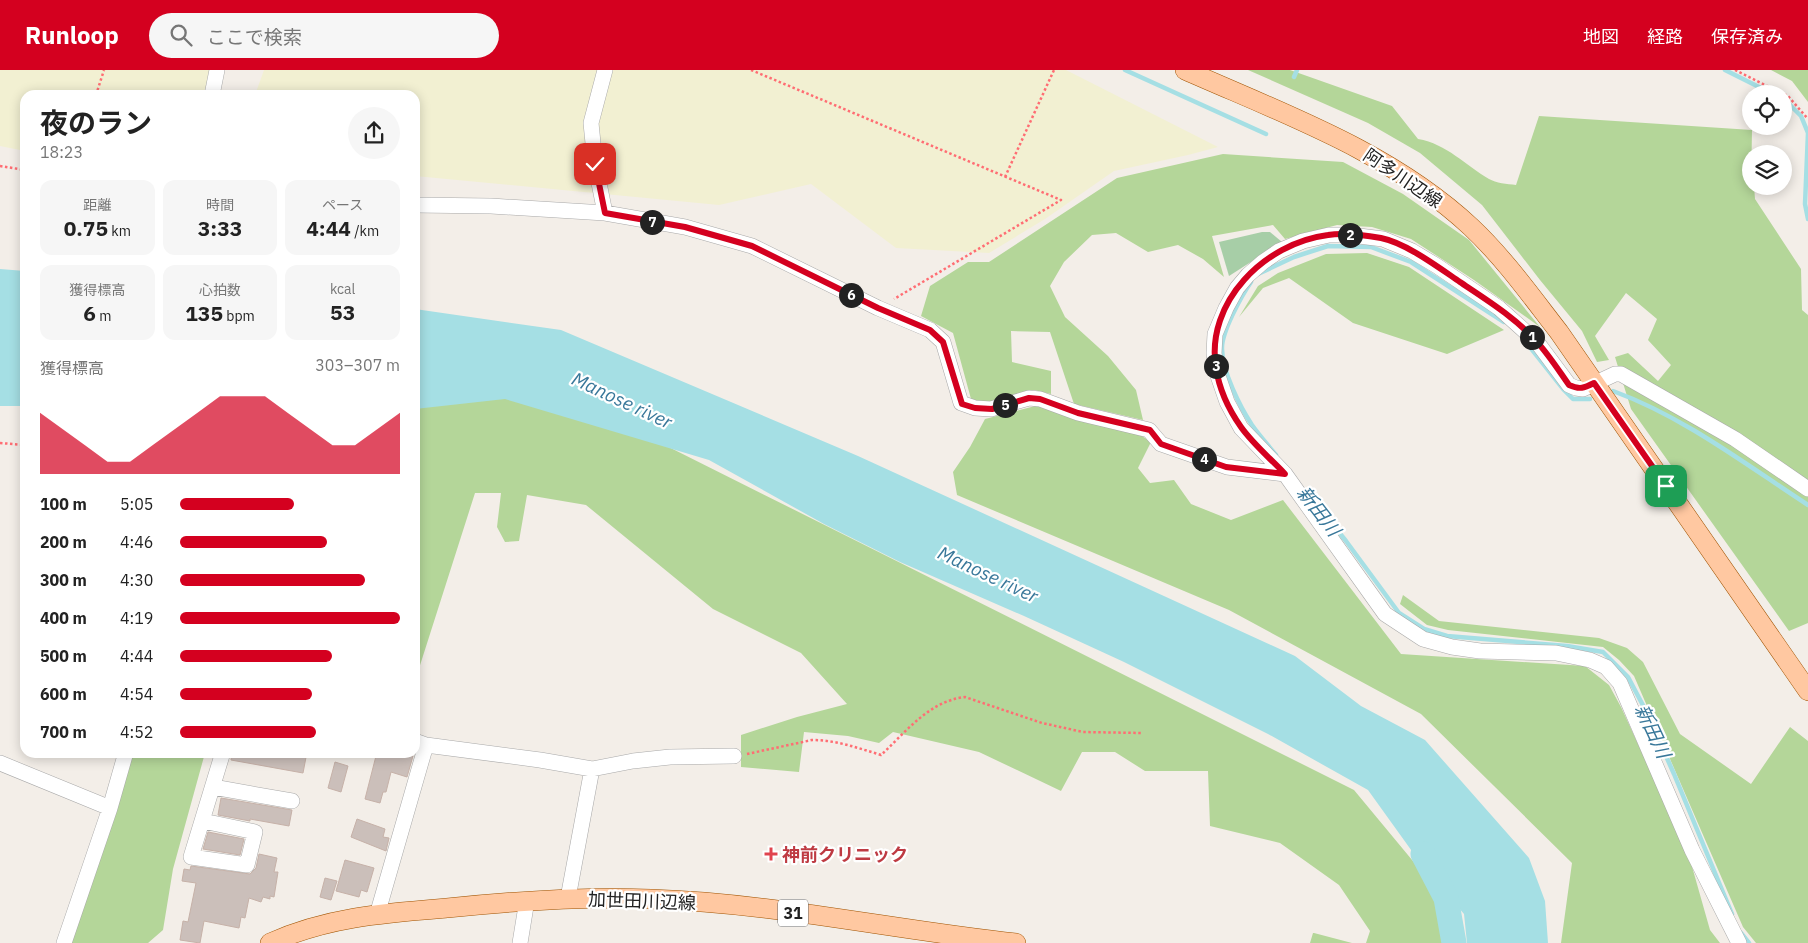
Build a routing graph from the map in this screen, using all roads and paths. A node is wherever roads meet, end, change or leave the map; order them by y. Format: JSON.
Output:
{"nodes":[{"id":1,"x":104,"y":70,"type":"edge"},
{"id":2,"x":217,"y":70,"type":"edge"},
{"id":3,"x":605,"y":70,"type":"edge"},
{"id":4,"x":751,"y":70,"type":"edge"},
{"id":5,"x":1054,"y":70,"type":"edge"},
{"id":6,"x":1185,"y":70,"type":"edge"},
{"id":7,"x":1735,"y":70,"type":"edge"},
{"id":8,"x":1765,"y":85,"type":"edge"},
{"id":9,"x":98,"y":90,"type":"edge"},
{"id":10,"x":213,"y":90,"type":"edge"},
{"id":11,"x":1792,"y":101,"type":"edge"},
{"id":12,"x":1808,"y":119,"type":"edge"},
{"id":13,"x":0,"y":166,"type":"edge"},
{"id":14,"x":20,"y":169,"type":"edge"},
{"id":15,"x":1005,"y":178,"type":"junction"},
{"id":16,"x":420,"y":205,"type":"edge"},
{"id":17,"x":605,"y":213,"type":"junction"},
{"id":18,"x":878,"y":308,"type":"junction"},
{"id":19,"x":1594,"y":383,"type":"junction"},
{"id":20,"x":0,"y":443,"type":"edge"},
{"id":21,"x":20,"y":444,"type":"edge"},
{"id":22,"x":1285,"y":474,"type":"junction"},
{"id":23,"x":1808,"y":489,"type":"edge"},
{"id":24,"x":1808,"y":691,"type":"edge"},
{"id":25,"x":1143,"y":733,"type":"dead end"},
{"id":26,"x":420,"y":743,"type":"edge"},
{"id":27,"x":734,"y":756,"type":"joint"},
{"id":28,"x":124,"y":758,"type":"edge"},
{"id":29,"x":221,"y":758,"type":"edge"},
{"id":30,"x":416,"y":758,"type":"edge"},
{"id":31,"x":0,"y":763,"type":"edge"},
{"id":32,"x":592,"y":769,"type":"junction"},
{"id":33,"x":213,"y":787,"type":"junction"},
{"id":34,"x":292,"y":802,"type":"dead end"},
{"id":35,"x":110,"y":808,"type":"junction"},
{"id":36,"x":203,"y":821,"type":"dead end"},
{"id":37,"x":568,"y":898,"type":"junction"},
{"id":38,"x":527,"y":900,"type":"junction"},
{"id":39,"x":377,"y":915,"type":"junction"},
{"id":40,"x":64,"y":943,"type":"edge"},
{"id":41,"x":270,"y":943,"type":"edge"},
{"id":42,"x":520,"y":943,"type":"edge"},
{"id":43,"x":1016,"y":943,"type":"edge"},
{"id":44,"x":1739,"y":943,"type":"edge"}],
"edges":[{"from":1,"to":9,"type":"path"},
{"from":2,"to":10,"type":"street"},
{"from":3,"to":17,"type":"street"},
{"from":4,"to":15,"type":"path"},
{"from":5,"to":15,"type":"path"},
{"from":6,"to":19,"type":"main road","name":"阿多川辺線"},
{"from":7,"to":8,"type":"path"},
{"from":11,"to":12,"type":"path"},
{"from":13,"to":14,"type":"path"},
{"from":15,"to":18,"type":"path"},
{"from":16,"to":17,"type":"street"},
{"from":17,"to":18,"type":"street"},
{"from":18,"to":22,"type":"street"},
{"from":19,"to":22,"type":"street"},
{"from":19,"to":23,"type":"street"},
{"from":19,"to":24,"type":"main road","name":"阿多川辺線"},
{"from":20,"to":21,"type":"path"},
{"from":22,"to":44,"type":"street"},
{"from":25,"to":27,"type":"path"},
{"from":26,"to":32,"type":"street"},
{"from":27,"to":32,"type":"street"},
{"from":28,"to":35,"type":"street"},
{"from":29,"to":33,"type":"street"},
{"from":30,"to":39,"type":"street"},
{"from":31,"to":35,"type":"street"},
{"from":32,"to":37,"type":"street"},
{"from":33,"to":34,"type":"street"},
{"from":33,"to":36,"type":"street"},
{"from":35,"to":40,"type":"street"},
{"from":37,"to":38,"type":"main road","name":"加世田川辺線","number":"31"},
{"from":37,"to":43,"type":"main road","name":"加世田川辺線","number":"31"},
{"from":38,"to":39,"type":"main road","name":"加世田川辺線","number":"31"},
{"from":38,"to":42,"type":"street"},
{"from":39,"to":41,"type":"main road","name":"加世田川辺線","number":"31"}]}
